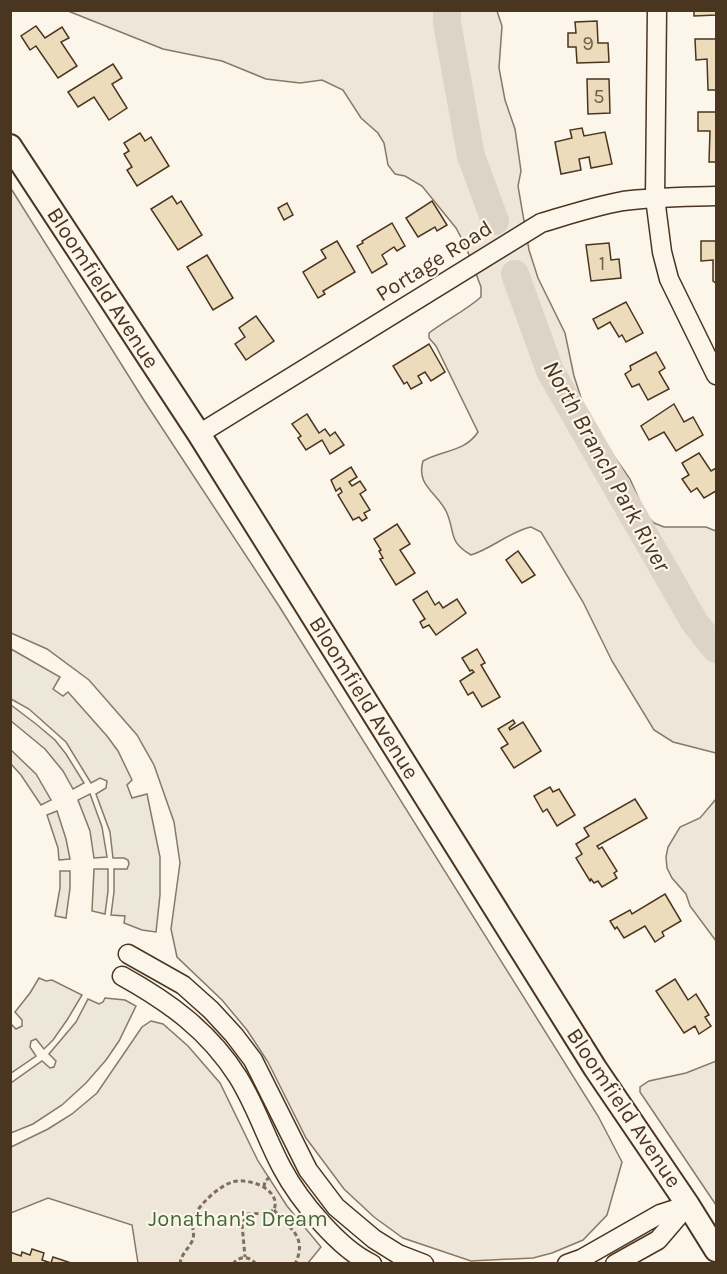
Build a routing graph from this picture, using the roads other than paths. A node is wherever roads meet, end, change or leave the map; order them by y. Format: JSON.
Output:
{"nodes":[{"id":1,"x":657,"y":10,"type":"edge"},
{"id":2,"x":10,"y":146,"type":"edge"},
{"id":3,"x":717,"y":196,"type":"edge"},
{"id":4,"x":655,"y":198,"type":"junction"},
{"id":5,"x":717,"y":375,"type":"edge"},
{"id":6,"x":199,"y":434,"type":"junction"},
{"id":7,"x":128,"y":954,"type":"dead end"},
{"id":8,"x":122,"y":976,"type":"dead end"},
{"id":9,"x":688,"y":1205,"type":"junction"},
{"id":10,"x":717,"y":1250,"type":"edge"},
{"id":11,"x":372,"y":1263,"type":"edge"},
{"id":12,"x":424,"y":1263,"type":"edge"},
{"id":13,"x":567,"y":1263,"type":"edge"},
{"id":14,"x":615,"y":1263,"type":"edge"}],
"edges":[{"from":1,"to":4,"type":"street"},
{"from":2,"to":6,"type":"main road","name":"Bloomfield Avenue"},
{"from":3,"to":4,"type":"street","name":"Portage Road"},
{"from":4,"to":5,"type":"street"},
{"from":4,"to":6,"type":"street","name":"Portage Road"},
{"from":6,"to":9,"type":"main road","name":"Bloomfield Avenue"},
{"from":7,"to":12,"type":"street"},
{"from":8,"to":11,"type":"street"},
{"from":9,"to":10,"type":"main road","name":"Bloomfield Avenue"},
{"from":9,"to":13,"type":"street"},
{"from":9,"to":14,"type":"street"}]}
